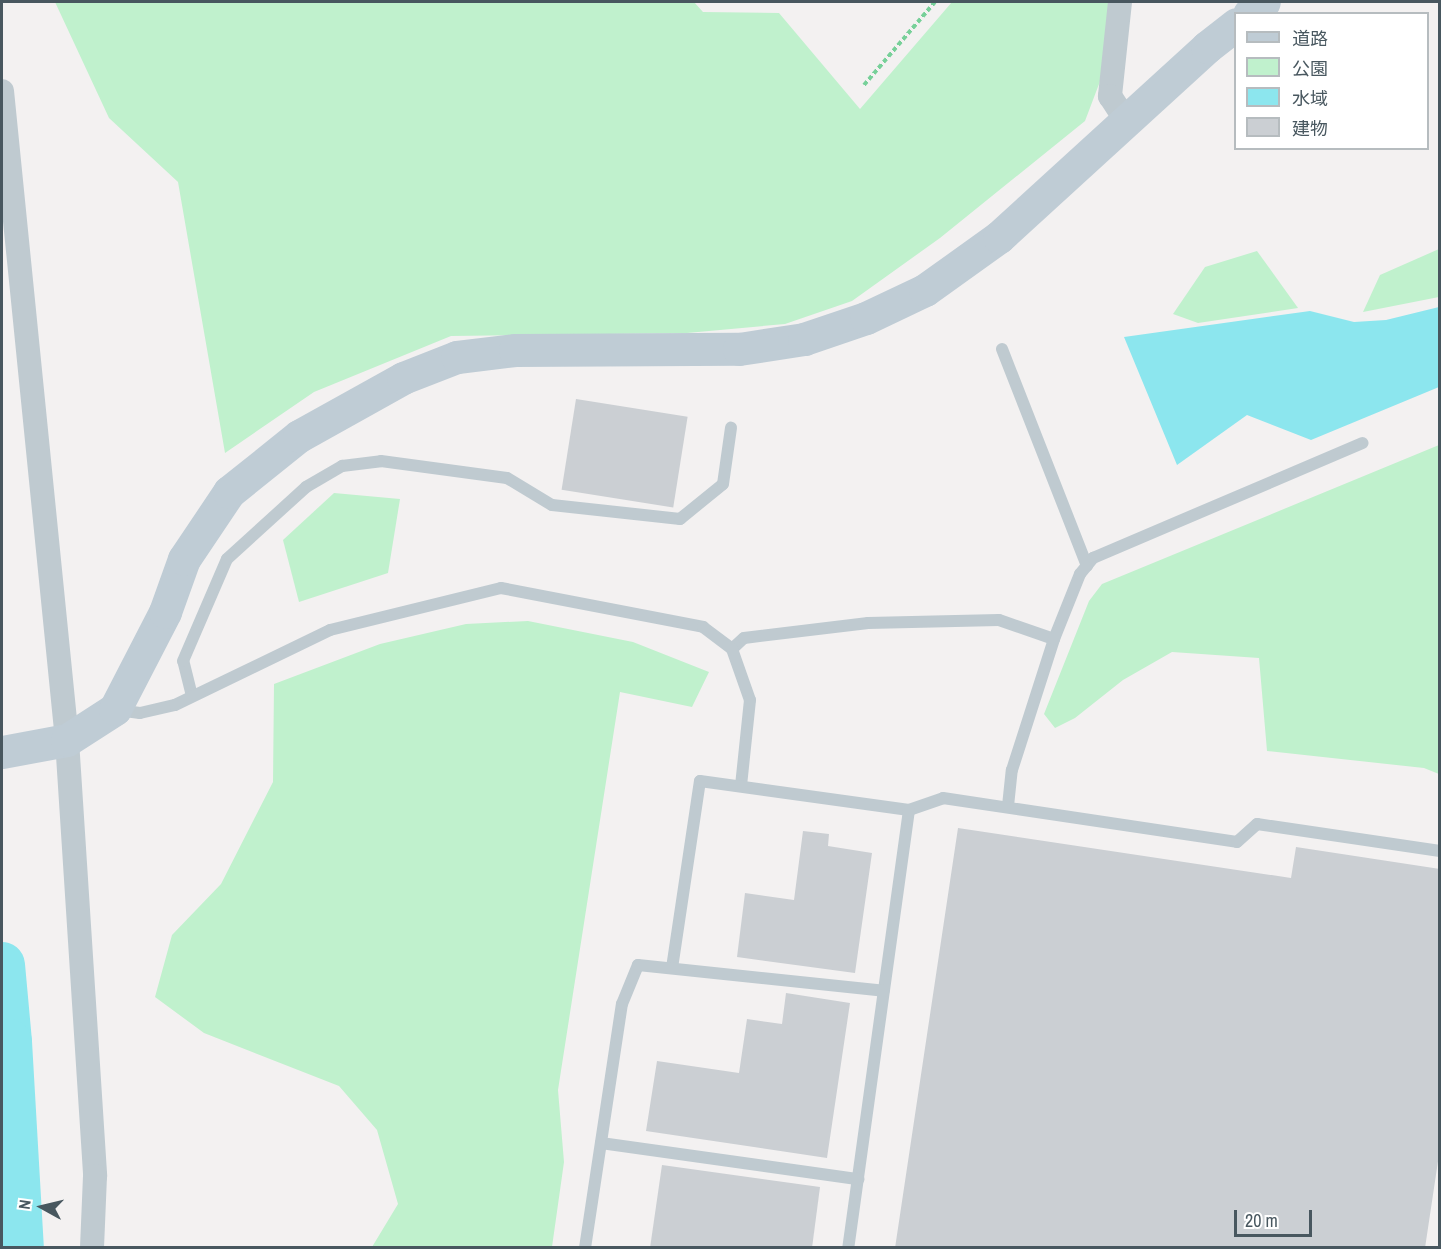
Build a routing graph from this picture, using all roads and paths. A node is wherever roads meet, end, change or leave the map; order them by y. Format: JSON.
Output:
{"nodes":[{"id":1,"x":935,"y":2,"type":"edge"},
{"id":2,"x":1120,"y":2,"type":"edge"},
{"id":3,"x":1264,"y":2,"type":"edge"},
{"id":4,"x":1252,"y":12,"type":"edge"},
{"id":5,"x":1234,"y":26,"type":"edge"},
{"id":6,"x":864,"y":85,"type":"dead end"},
{"id":7,"x":2,"y":91,"type":"edge"},
{"id":8,"x":1126,"y":122,"type":"junction"},
{"id":9,"x":1002,"y":349,"type":"dead end"},
{"id":10,"x":731,"y":428,"type":"dead end"},
{"id":11,"x":1362,"y":443,"type":"dead end"},
{"id":12,"x":1087,"y":566,"type":"junction"},
{"id":13,"x":1054,"y":639,"type":"junction"},
{"id":14,"x":732,"y":649,"type":"junction"},
{"id":15,"x":192,"y":696,"type":"junction"},
{"id":16,"x":115,"y":709,"type":"junction"},
{"id":17,"x":67,"y":740,"type":"junction"},
{"id":18,"x":15,"y":750,"type":"edge"},
{"id":19,"x":741,"y":785,"type":"junction"},
{"id":20,"x":1008,"y":806,"type":"junction"},
{"id":21,"x":909,"y":810,"type":"junction"},
{"id":22,"x":1440,"y":851,"type":"edge"},
{"id":23,"x":672,"y":968,"type":"junction"},
{"id":24,"x":884,"y":991,"type":"junction"},
{"id":25,"x":601,"y":1143,"type":"junction"},
{"id":26,"x":858,"y":1179,"type":"junction"},
{"id":27,"x":92,"y":1248,"type":"edge"},
{"id":28,"x":585,"y":1248,"type":"edge"},
{"id":29,"x":848,"y":1248,"type":"edge"}],
"edges":[{"from":1,"to":6,"type":"path"},
{"from":2,"to":8,"type":"street"},
{"from":3,"to":4,"type":"street"},
{"from":5,"to":8,"type":"street"},
{"from":7,"to":17,"type":"street"},
{"from":8,"to":16,"type":"street"},
{"from":9,"to":12,"type":"lane"},
{"from":10,"to":15,"type":"lane"},
{"from":11,"to":12,"type":"lane"},
{"from":12,"to":13,"type":"lane"},
{"from":13,"to":14,"type":"lane"},
{"from":13,"to":20,"type":"lane"},
{"from":14,"to":15,"type":"lane"},
{"from":14,"to":19,"type":"lane"},
{"from":15,"to":16,"type":"lane"},
{"from":16,"to":17,"type":"street"},
{"from":17,"to":18,"type":"street"},
{"from":17,"to":27,"type":"street"},
{"from":19,"to":21,"type":"lane"},
{"from":19,"to":23,"type":"lane"},
{"from":20,"to":21,"type":"lane"},
{"from":20,"to":22,"type":"lane"},
{"from":21,"to":24,"type":"lane"},
{"from":23,"to":24,"type":"lane"},
{"from":23,"to":25,"type":"lane"},
{"from":24,"to":26,"type":"lane"},
{"from":25,"to":26,"type":"lane"},
{"from":25,"to":28,"type":"lane"},
{"from":26,"to":29,"type":"lane"}]}
